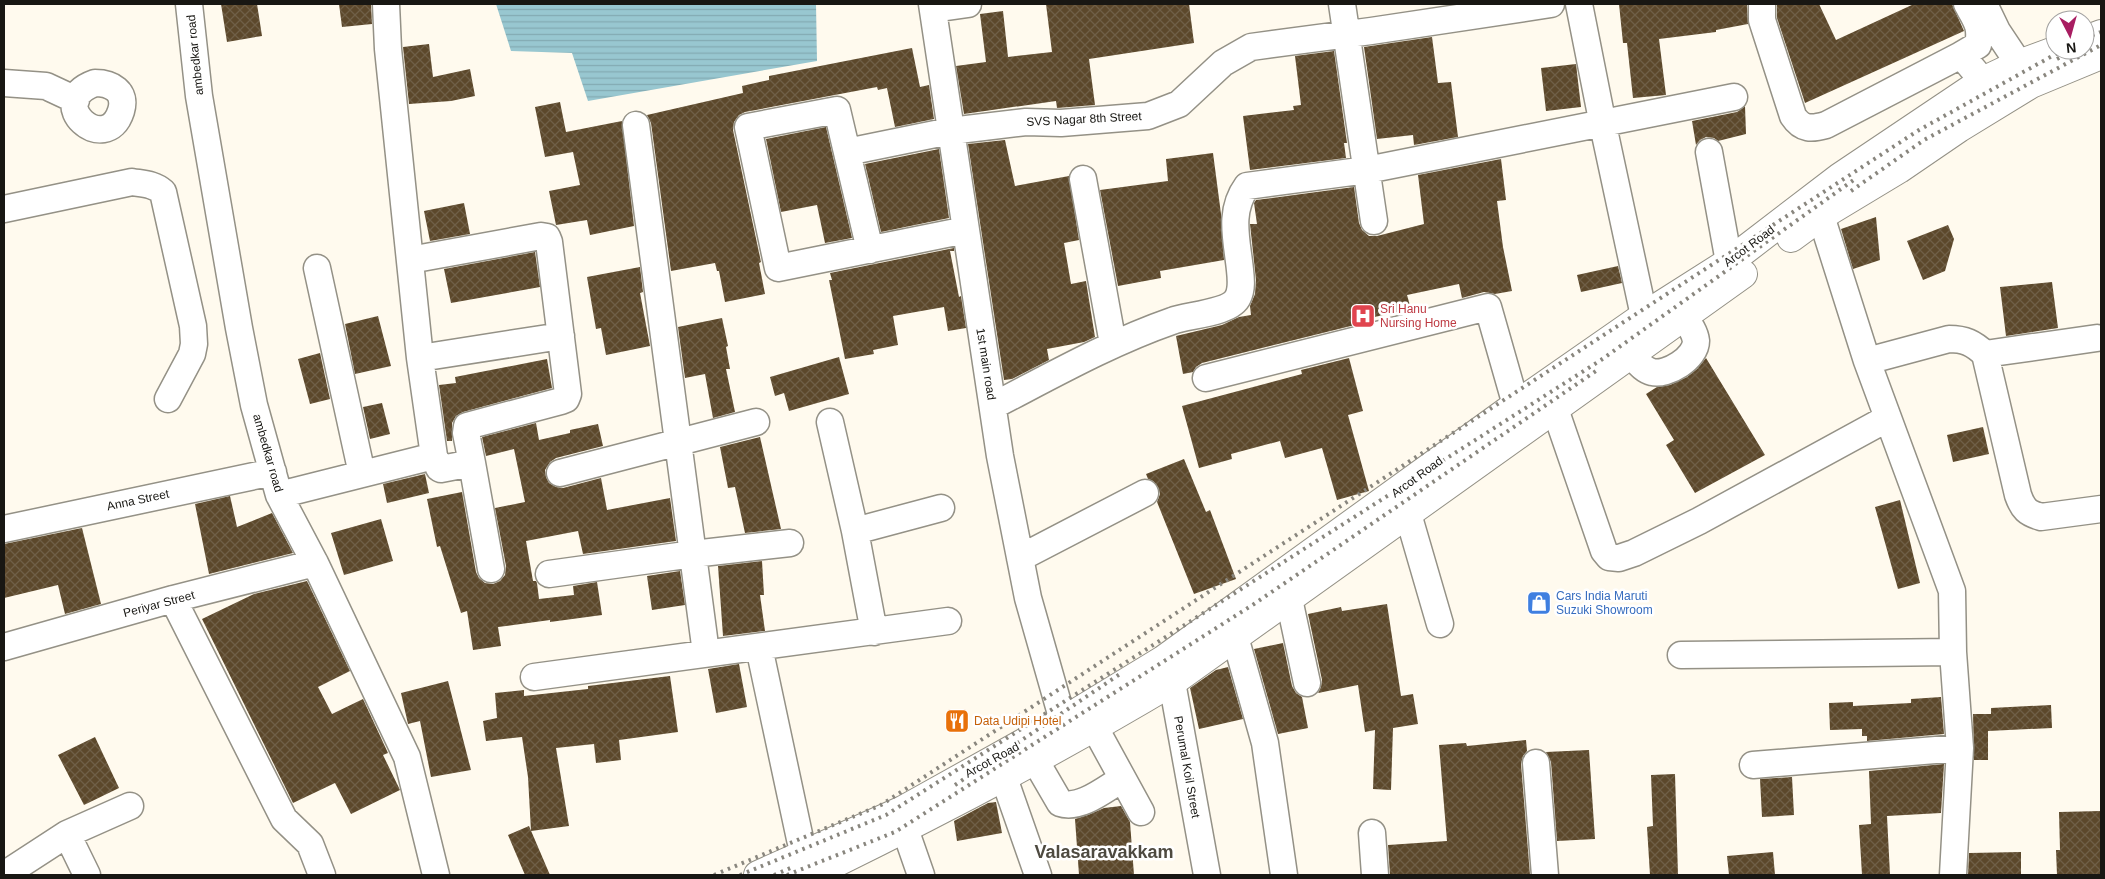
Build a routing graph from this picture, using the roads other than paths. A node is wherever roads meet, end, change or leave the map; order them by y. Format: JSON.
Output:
{"nodes":[{"id":1,"x":190,"y":4,"type":"edge"},
{"id":2,"x":386,"y":4,"type":"edge"},
{"id":3,"x":968,"y":4,"type":"edge"},
{"id":4,"x":1342,"y":4,"type":"edge"},
{"id":5,"x":1551,"y":4,"type":"edge"},
{"id":6,"x":1580,"y":4,"type":"edge"},
{"id":7,"x":1762,"y":4,"type":"edge"},
{"id":8,"x":1967,"y":4,"type":"edge"},
{"id":9,"x":1984,"y":4,"type":"edge"},
{"id":10,"x":932,"y":6,"type":"edge"},
{"id":11,"x":1346,"y":35,"type":"junction"},
{"id":12,"x":2045,"y":54,"type":"edge"},
{"id":13,"x":1961,"y":55,"type":"junction"},
{"id":14,"x":2101,"y":55,"type":"edge"},
{"id":15,"x":2018,"y":64,"type":"junction"},
{"id":16,"x":4,"y":82,"type":"edge"},
{"id":17,"x":1979,"y":84,"type":"junction"},
{"id":18,"x":1734,"y":97,"type":"dead end"},
{"id":19,"x":76,"y":100,"type":"dead end"},
{"id":20,"x":1993,"y":107,"type":"junction"},
{"id":21,"x":1603,"y":124,"type":"junction"},
{"id":22,"x":636,"y":125,"type":"dead end"},
{"id":23,"x":950,"y":131,"type":"junction"},
{"id":24,"x":848,"y":152,"type":"junction"},
{"id":25,"x":1708,"y":152,"type":"dead end"},
{"id":26,"x":1367,"y":170,"type":"junction"},
{"id":27,"x":1083,"y":179,"type":"dead end"},
{"id":28,"x":4,"y":209,"type":"edge"},
{"id":29,"x":1821,"y":216,"type":"junction"},
{"id":30,"x":1374,"y":221,"type":"dead end"},
{"id":31,"x":966,"y":230,"type":"junction"},
{"id":32,"x":870,"y":250,"type":"junction"},
{"id":33,"x":410,"y":260,"type":"junction"},
{"id":34,"x":1729,"y":262,"type":"junction"},
{"id":35,"x":317,"y":268,"type":"dead end"},
{"id":36,"x":1684,"y":317,"type":"junction"},
{"id":37,"x":1651,"y":326,"type":"junction"},
{"id":38,"x":561,"y":336,"type":"junction"},
{"id":39,"x":2097,"y":338,"type":"dead end"},
{"id":40,"x":1113,"y":344,"type":"junction"},
{"id":41,"x":1985,"y":354,"type":"junction"},
{"id":42,"x":1631,"y":355,"type":"junction"},
{"id":43,"x":420,"y":358,"type":"junction"},
{"id":44,"x":1867,"y":361,"type":"junction"},
{"id":45,"x":1206,"y":378,"type":"dead end"},
{"id":46,"x":168,"y":399,"type":"dead end"},
{"id":47,"x":992,"y":406,"type":"junction"},
{"id":48,"x":1516,"y":406,"type":"junction"},
{"id":49,"x":1555,"y":409,"type":"junction"},
{"id":50,"x":1888,"y":418,"type":"junction"},
{"id":51,"x":756,"y":422,"type":"dead end"},
{"id":52,"x":830,"y":422,"type":"dead end"},
{"id":53,"x":680,"y":443,"type":"junction"},
{"id":54,"x":434,"y":456,"type":"junction"},
{"id":55,"x":472,"y":463,"type":"junction"},
{"id":56,"x":560,"y":473,"type":"dead end"},
{"id":57,"x":362,"y":474,"type":"junction"},
{"id":58,"x":276,"y":483,"type":"junction"},
{"id":59,"x":1145,"y":493,"type":"dead end"},
{"id":60,"x":941,"y":508,"type":"dead end"},
{"id":61,"x":2101,"y":509,"type":"edge"},
{"id":62,"x":1408,"y":514,"type":"junction"},
{"id":63,"x":4,"y":529,"type":"edge"},
{"id":64,"x":855,"y":531,"type":"junction"},
{"id":65,"x":790,"y":543,"type":"dead end"},
{"id":66,"x":693,"y":554,"type":"junction"},
{"id":67,"x":1020,"y":558,"type":"junction"},
{"id":68,"x":315,"y":563,"type":"junction"},
{"id":69,"x":491,"y":569,"type":"dead end"},
{"id":70,"x":549,"y":574,"type":"dead end"},
{"id":71,"x":1289,"y":599,"type":"junction"},
{"id":72,"x":173,"y":600,"type":"junction"},
{"id":73,"x":948,"y":621,"type":"dead end"},
{"id":74,"x":1243,"y":622,"type":"junction"},
{"id":75,"x":1440,"y":624,"type":"dead end"},
{"id":76,"x":874,"y":632,"type":"junction"},
{"id":77,"x":4,"y":647,"type":"edge"},
{"id":78,"x":759,"y":647,"type":"junction"},
{"id":79,"x":1953,"y":652,"type":"junction"},
{"id":80,"x":706,"y":653,"type":"junction"},
{"id":81,"x":1681,"y":655,"type":"dead end"},
{"id":82,"x":1168,"y":671,"type":"junction"},
{"id":83,"x":534,"y":677,"type":"dead end"},
{"id":84,"x":1307,"y":682,"type":"dead end"},
{"id":85,"x":1063,"y":721,"type":"junction"},
{"id":86,"x":1095,"y":728,"type":"junction"},
{"id":87,"x":1960,"y":748,"type":"junction"},
{"id":88,"x":1035,"y":760,"type":"junction"},
{"id":89,"x":1536,"y":763,"type":"dead end"},
{"id":90,"x":1753,"y":765,"type":"dead end"},
{"id":91,"x":1004,"y":778,"type":"junction"},
{"id":92,"x":1122,"y":779,"type":"junction"},
{"id":93,"x":130,"y":806,"type":"dead end"},
{"id":94,"x":1141,"y":812,"type":"dead end"},
{"id":95,"x":906,"y":829,"type":"junction"},
{"id":96,"x":1372,"y":832,"type":"dead end"},
{"id":97,"x":67,"y":834,"type":"junction"},
{"id":98,"x":808,"y":869,"type":"edge"},
{"id":99,"x":4,"y":875,"type":"edge"},
{"id":100,"x":87,"y":875,"type":"edge"},
{"id":101,"x":322,"y":875,"type":"edge"},
{"id":102,"x":436,"y":875,"type":"edge"},
{"id":103,"x":758,"y":875,"type":"edge"},
{"id":104,"x":921,"y":875,"type":"edge"},
{"id":105,"x":1038,"y":875,"type":"edge"},
{"id":106,"x":1207,"y":875,"type":"edge"},
{"id":107,"x":1284,"y":875,"type":"edge"},
{"id":108,"x":1375,"y":875,"type":"edge"},
{"id":109,"x":1545,"y":875,"type":"edge"},
{"id":110,"x":1953,"y":875,"type":"edge"}],
"edges":[{"from":1,"to":58,"type":"street","name":"ambedkar road"},
{"from":2,"to":33,"type":"street"},
{"from":3,"to":10,"type":"street"},
{"from":4,"to":11,"type":"street"},
{"from":5,"to":11,"type":"street","name":"SVS Nagar 8th Street"},
{"from":6,"to":21,"type":"street"},
{"from":7,"to":13,"type":"street"},
{"from":8,"to":13,"type":"street"},
{"from":9,"to":15,"type":"street"},
{"from":10,"to":23,"type":"street","name":"1st main road"},
{"from":11,"to":23,"type":"street","name":"SVS Nagar 8th Street"},
{"from":11,"to":26,"type":"street"},
{"from":12,"to":15,"type":"main road","name":"Arcot Road"},
{"from":13,"to":17,"type":"street"},
{"from":14,"to":20,"type":"main road","name":"Arcot Road"},
{"from":15,"to":17,"type":"main road","name":"Arcot Road"},
{"from":16,"to":19,"type":"street"},
{"from":17,"to":20,"type":"main road"},
{"from":17,"to":34,"type":"main road","name":"Arcot Road"},
{"from":18,"to":21,"type":"street"},
{"from":20,"to":29,"type":"main road","name":"Arcot Road"},
{"from":21,"to":26,"type":"street"},
{"from":21,"to":37,"type":"street"},
{"from":22,"to":53,"type":"street"},
{"from":23,"to":24,"type":"street","name":"SVS Nagar 8th Street"},
{"from":23,"to":31,"type":"street","name":"1st main road"},
{"from":24,"to":32,"type":"street"},
{"from":24,"to":32,"type":"street"},
{"from":25,"to":34,"type":"street"},
{"from":26,"to":30,"type":"street"},
{"from":26,"to":40,"type":"street"},
{"from":27,"to":40,"type":"street"},
{"from":28,"to":46,"type":"street"},
{"from":29,"to":36,"type":"main road","name":"Arcot Road"},
{"from":29,"to":44,"type":"street"},
{"from":31,"to":32,"type":"street"},
{"from":31,"to":47,"type":"street","name":"1st main road"},
{"from":33,"to":38,"type":"street"},
{"from":33,"to":43,"type":"street"},
{"from":34,"to":37,"type":"main road","name":"Arcot Road"},
{"from":35,"to":57,"type":"street"},
{"from":36,"to":37,"type":"main road","name":"Arcot Road"},
{"from":36,"to":42,"type":"street"},
{"from":37,"to":42,"type":"main road","name":"Arcot Road"},
{"from":37,"to":48,"type":"main road","name":"Arcot Road"},
{"from":38,"to":43,"type":"street"},
{"from":38,"to":55,"type":"street"},
{"from":39,"to":41,"type":"street"},
{"from":40,"to":47,"type":"street"},
{"from":41,"to":44,"type":"street"},
{"from":41,"to":61,"type":"street"},
{"from":42,"to":49,"type":"main road","name":"Arcot Road"},
{"from":43,"to":54,"type":"street"},
{"from":44,"to":50,"type":"street"},
{"from":45,"to":48,"type":"street"},
{"from":47,"to":67,"type":"street","name":"1st main road"},
{"from":48,"to":74,"type":"main road","name":"Arcot Road"},
{"from":49,"to":50,"type":"street"},
{"from":49,"to":62,"type":"main road","name":"Arcot Road"},
{"from":50,"to":79,"type":"street"},
{"from":51,"to":53,"type":"street"},
{"from":52,"to":64,"type":"street"},
{"from":53,"to":56,"type":"street"},
{"from":53,"to":66,"type":"street"},
{"from":54,"to":55,"type":"street"},
{"from":54,"to":57,"type":"street","name":"Anna Street"},
{"from":55,"to":69,"type":"street"},
{"from":57,"to":58,"type":"street","name":"Anna Street"},
{"from":58,"to":63,"type":"street","name":"Anna Street"},
{"from":58,"to":68,"type":"street","name":"ambedkar road"},
{"from":59,"to":67,"type":"street"},
{"from":60,"to":64,"type":"street"},
{"from":62,"to":71,"type":"main road","name":"Arcot Road"},
{"from":62,"to":75,"type":"street"},
{"from":64,"to":76,"type":"street"},
{"from":65,"to":66,"type":"street"},
{"from":66,"to":70,"type":"street"},
{"from":66,"to":80,"type":"street"},
{"from":67,"to":85,"type":"street","name":"1st main road"},
{"from":68,"to":72,"type":"street","name":"Periyar Street"},
{"from":68,"to":102,"type":"street","name":"ambedkar road"},
{"from":71,"to":74,"type":"main road","name":"Arcot Road"},
{"from":71,"to":84,"type":"street"},
{"from":72,"to":77,"type":"street","name":"Periyar Street"},
{"from":72,"to":101,"type":"street"},
{"from":73,"to":76,"type":"street"},
{"from":74,"to":82,"type":"main road","name":"Arcot Road"},
{"from":74,"to":107,"type":"street"},
{"from":76,"to":78,"type":"street"},
{"from":78,"to":80,"type":"street"},
{"from":78,"to":98,"type":"street"},
{"from":79,"to":81,"type":"street"},
{"from":79,"to":87,"type":"street"},
{"from":80,"to":83,"type":"street"},
{"from":82,"to":85,"type":"main road","name":"Arcot Road"},
{"from":82,"to":86,"type":"main road","name":"Arcot Road"},
{"from":82,"to":106,"type":"street","name":"Perumal Koil Street"},
{"from":85,"to":98,"type":"main road","name":"Arcot Road"},
{"from":86,"to":88,"type":"main road","name":"Arcot Road"},
{"from":86,"to":92,"type":"street"},
{"from":87,"to":90,"type":"street"},
{"from":87,"to":110,"type":"street"},
{"from":88,"to":91,"type":"main road","name":"Arcot Road"},
{"from":88,"to":92,"type":"street"},
{"from":89,"to":109,"type":"street"},
{"from":91,"to":95,"type":"main road","name":"Arcot Road"},
{"from":91,"to":105,"type":"street"},
{"from":92,"to":94,"type":"street"},
{"from":93,"to":97,"type":"street"},
{"from":95,"to":98,"type":"main road","name":"Arcot Road"},
{"from":95,"to":104,"type":"street"},
{"from":96,"to":108,"type":"street"},
{"from":97,"to":99,"type":"street"},
{"from":97,"to":100,"type":"street"},
{"from":98,"to":103,"type":"main road","name":"Arcot Road"}]}
